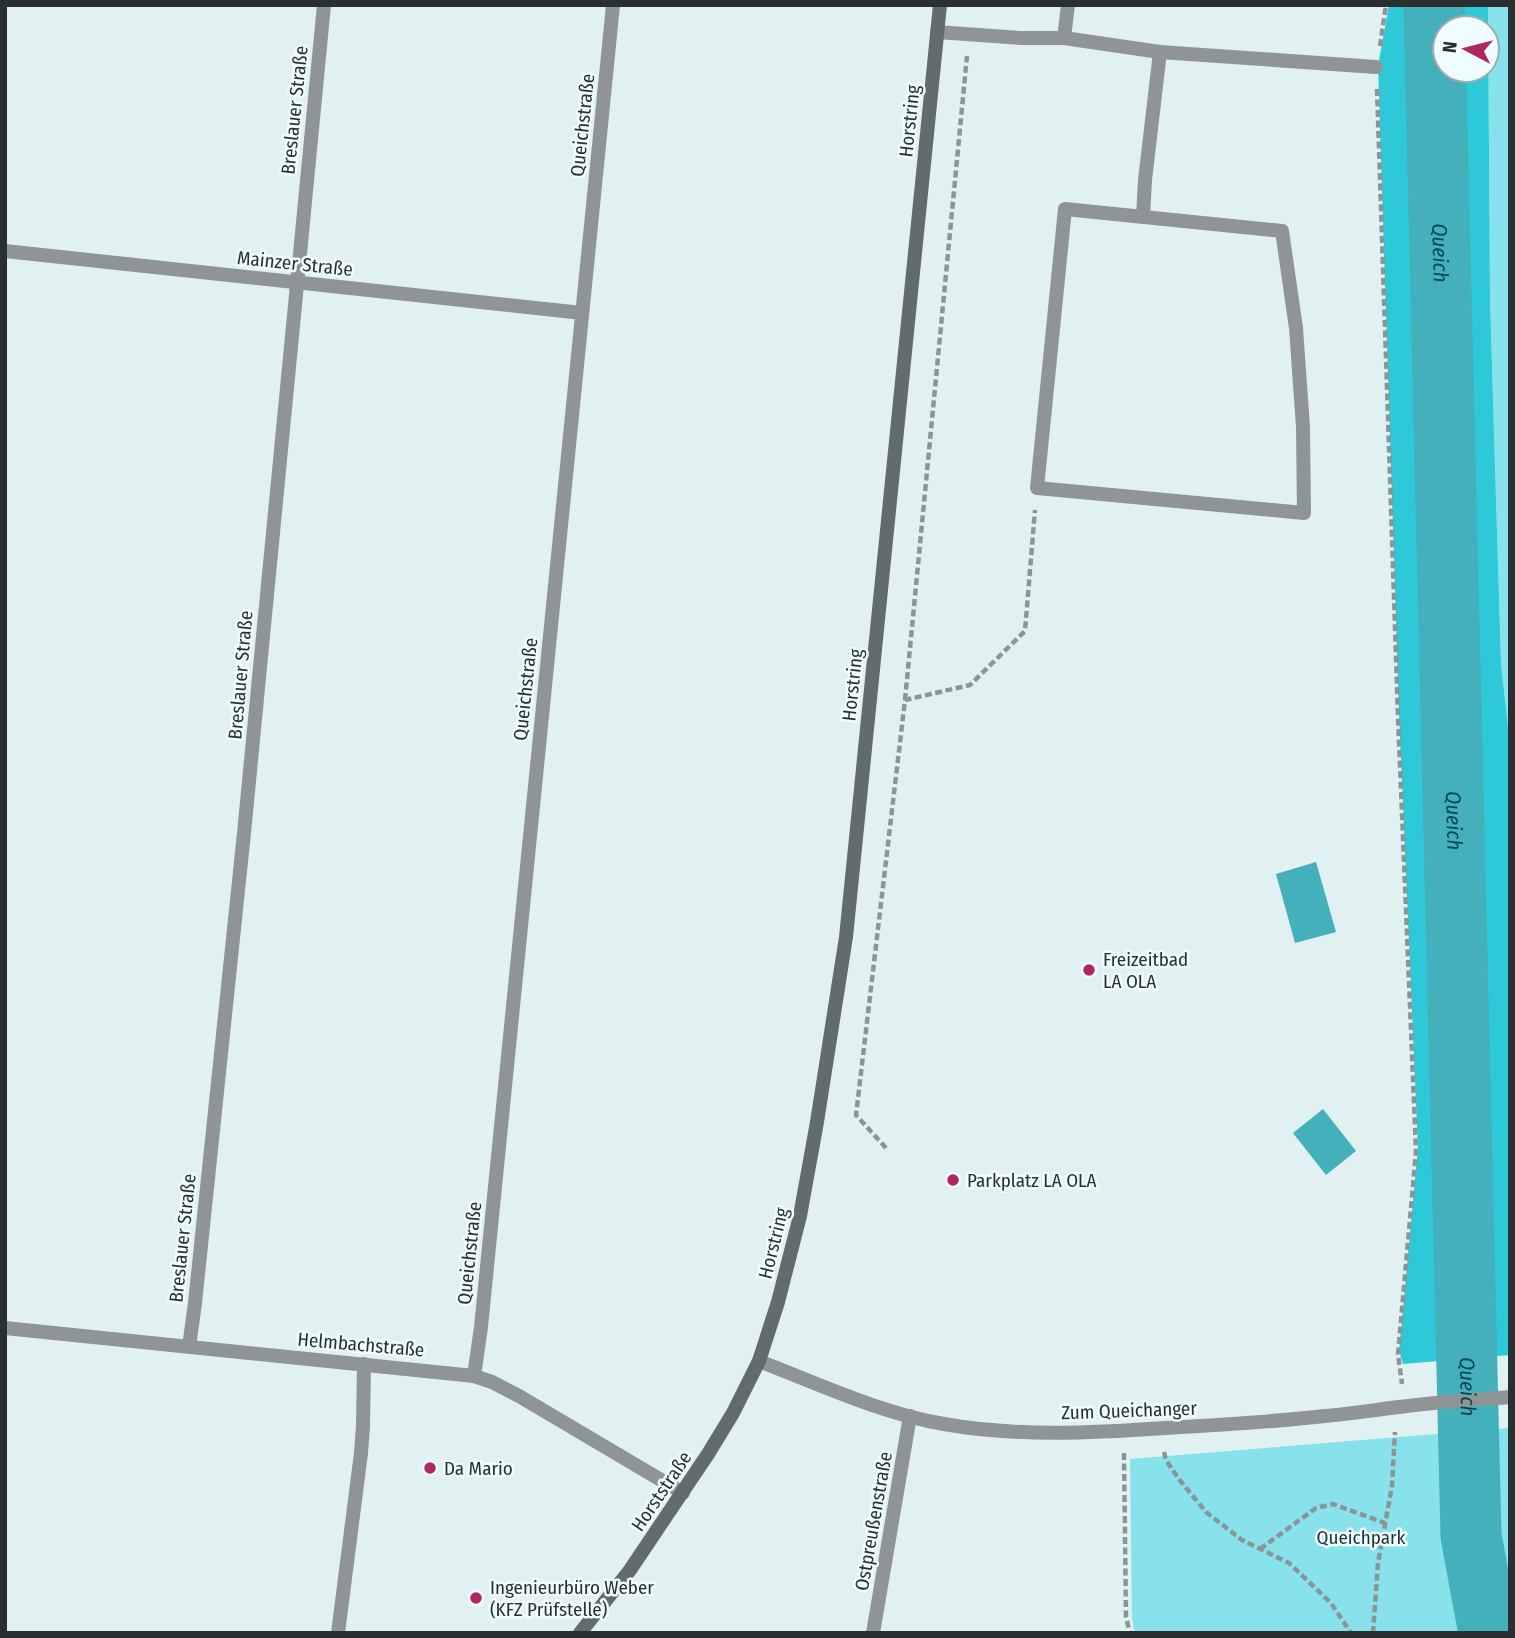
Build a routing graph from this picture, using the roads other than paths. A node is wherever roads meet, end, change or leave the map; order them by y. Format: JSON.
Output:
{"nodes":[{"id":1,"x":324,"y":5,"type":"edge"},
{"id":2,"x":613,"y":5,"type":"edge"},
{"id":3,"x":940,"y":5,"type":"edge"},
{"id":4,"x":1068,"y":5,"type":"edge"},
{"id":5,"x":937,"y":32,"type":"junction"},
{"id":6,"x":1064,"y":38,"type":"junction"},
{"id":7,"x":1160,"y":52,"type":"junction"},
{"id":8,"x":1376,"y":66,"type":"road end"},
{"id":9,"x":1143,"y":217,"type":"junction"},
{"id":10,"x":5,"y":251,"type":"edge"},
{"id":11,"x":296,"y":282,"type":"junction"},
{"id":12,"x":582,"y":313,"type":"junction"},
{"id":13,"x":5,"y":1328,"type":"edge"},
{"id":14,"x":189,"y":1347,"type":"junction"},
{"id":15,"x":759,"y":1361,"type":"junction"},
{"id":16,"x":364,"y":1364,"type":"junction"},
{"id":17,"x":474,"y":1376,"type":"junction"},
{"id":18,"x":1510,"y":1397,"type":"edge"},
{"id":19,"x":910,"y":1416,"type":"junction"},
{"id":20,"x":683,"y":1493,"type":"junction"},
{"id":21,"x":338,"y":1633,"type":"edge"},
{"id":22,"x":580,"y":1633,"type":"edge"},
{"id":23,"x":873,"y":1633,"type":"edge"}],
"edges":[{"from":1,"to":11,"type":"street","name":"Breslauer Straße"},
{"from":2,"to":12,"type":"street","name":"Queichstraße"},
{"from":3,"to":5,"type":"street","name":"Horstring"},
{"from":4,"to":6,"type":"street"},
{"from":5,"to":6,"type":"street"},
{"from":5,"to":15,"type":"street","name":"Horstring"},
{"from":6,"to":7,"type":"street"},
{"from":7,"to":8,"type":"street"},
{"from":7,"to":9,"type":"street"},
{"from":9,"to":9,"type":"street"},
{"from":10,"to":11,"type":"street","name":"Mainzer Straße"},
{"from":11,"to":12,"type":"street","name":"Mainzer Straße"},
{"from":11,"to":14,"type":"street","name":"Breslauer Straße"},
{"from":12,"to":17,"type":"street","name":"Queichstraße"},
{"from":13,"to":14,"type":"street","name":"Helmbachstraße"},
{"from":14,"to":16,"type":"street","name":"Helmbachstraße"},
{"from":15,"to":19,"type":"street","name":"Zum Queichanger"},
{"from":15,"to":20,"type":"street","name":"Horststraße"},
{"from":16,"to":17,"type":"street","name":"Helmbachstraße"},
{"from":16,"to":21,"type":"street"},
{"from":17,"to":20,"type":"street","name":"Helmbachstraße"},
{"from":18,"to":19,"type":"street","name":"Zum Queichanger"},
{"from":19,"to":23,"type":"street","name":"Ostpreußenstraße"},
{"from":20,"to":22,"type":"street","name":"Horststraße"}]}
